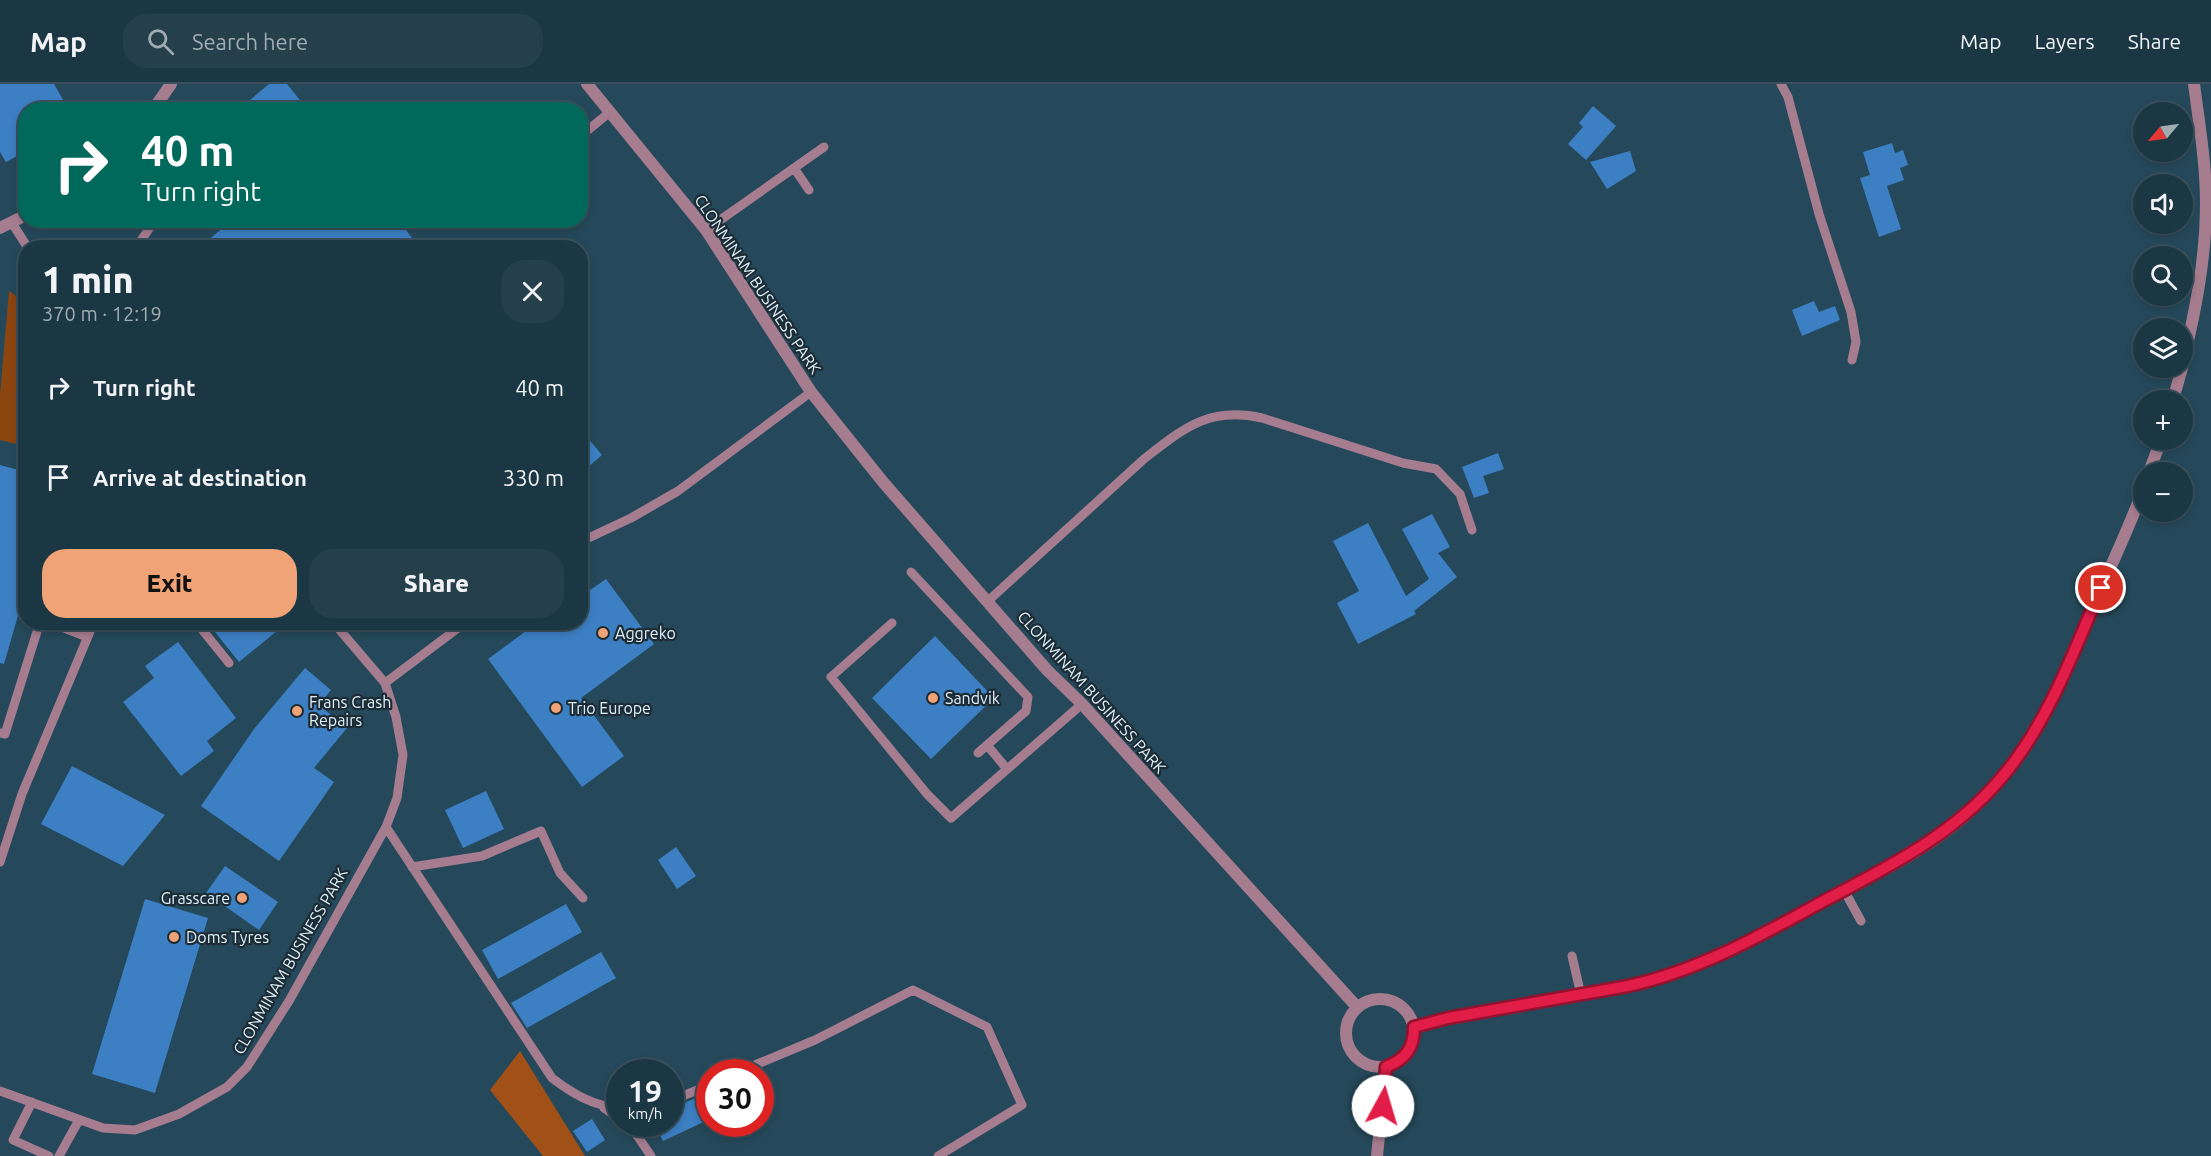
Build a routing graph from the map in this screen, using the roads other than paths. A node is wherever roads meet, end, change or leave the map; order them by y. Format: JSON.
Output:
{"nodes":[{"id":1,"x":171,"y":84,"type":"edge"},
{"id":2,"x":587,"y":84,"type":"edge"},
{"id":3,"x":1781,"y":84,"type":"edge"},
{"id":4,"x":2194,"y":84,"type":"edge"},
{"id":5,"x":159,"y":102,"type":"edge"},
{"id":6,"x":610,"y":112,"type":"junction"},
{"id":7,"x":588,"y":130,"type":"dead end"},
{"id":8,"x":824,"y":147,"type":"dead end"},
{"id":9,"x":794,"y":168,"type":"junction"},
{"id":10,"x":809,"y":190,"type":"dead end"},
{"id":11,"x":18,"y":220,"type":"edge"},
{"id":12,"x":12,"y":223,"type":"junction"},
{"id":13,"x":0,"y":228,"type":"edge"},
{"id":14,"x":706,"y":230,"type":"junction"},
{"id":15,"x":23,"y":240,"type":"edge"},
{"id":16,"x":2192,"y":318,"type":"edge"},
{"id":17,"x":1852,"y":360,"type":"dead end"},
{"id":18,"x":811,"y":392,"type":"junction"},
{"id":19,"x":2133,"y":513,"type":"edge"},
{"id":20,"x":1472,"y":530,"type":"dead end"},
{"id":21,"x":588,"y":538,"type":"edge"},
{"id":22,"x":911,"y":572,"type":"dead end"},
{"id":23,"x":988,"y":601,"type":"junction"},
{"id":24,"x":892,"y":622,"type":"dead end"},
{"id":25,"x":38,"y":630,"type":"edge"},
{"id":26,"x":69,"y":630,"type":"edge"},
{"id":27,"x":90,"y":630,"type":"edge"},
{"id":28,"x":202,"y":630,"type":"edge"},
{"id":29,"x":340,"y":630,"type":"edge"},
{"id":30,"x":455,"y":630,"type":"edge"},
{"id":31,"x":87,"y":637,"type":"junction"},
{"id":32,"x":229,"y":663,"type":"dead end"},
{"id":33,"x":385,"y":683,"type":"junction"},
{"id":34,"x":1082,"y":704,"type":"junction"},
{"id":35,"x":0,"y":733,"type":"edge"},
{"id":36,"x":987,"y":745,"type":"junction"},
{"id":37,"x":978,"y":753,"type":"dead end"},
{"id":38,"x":1007,"y":769,"type":"junction"},
{"id":39,"x":386,"y":827,"type":"junction"},
{"id":40,"x":0,"y":862,"type":"edge"},
{"id":41,"x":412,"y":867,"type":"junction"},
{"id":42,"x":1844,"y":890,"type":"junction"},
{"id":43,"x":583,"y":898,"type":"dead end"},
{"id":44,"x":1861,"y":921,"type":"dead end"},
{"id":45,"x":1572,"y":956,"type":"dead end"},
{"id":46,"x":1581,"y":995,"type":"junction"},
{"id":47,"x":1356,"y":1006,"type":"junction"},
{"id":48,"x":1414,"y":1027,"type":"junction"},
{"id":49,"x":769,"y":1059,"type":"edge"},
{"id":50,"x":1386,"y":1067,"type":"junction"},
{"id":51,"x":0,"y":1091,"type":"edge"},
{"id":52,"x":32,"y":1102,"type":"junction"},
{"id":53,"x":602,"y":1107,"type":"junction"},
{"id":54,"x":606,"y":1107,"type":"edge"},
{"id":55,"x":606,"y":1110,"type":"edge"},
{"id":56,"x":79,"y":1119,"type":"junction"},
{"id":57,"x":638,"y":1137,"type":"edge"},
{"id":58,"x":49,"y":1156,"type":"edge"},
{"id":59,"x":59,"y":1156,"type":"edge"},
{"id":60,"x":651,"y":1156,"type":"edge"},
{"id":61,"x":938,"y":1156,"type":"edge"},
{"id":62,"x":1377,"y":1156,"type":"edge"}],
"edges":[{"from":1,"to":5,"type":"street"},
{"from":2,"to":6,"type":"street","name":"CLONMINAM BUSINESS PARK"},
{"from":3,"to":17,"type":"lane"},
{"from":4,"to":16,"type":"street"},
{"from":6,"to":7,"type":"lane"},
{"from":6,"to":14,"type":"street","name":"CLONMINAM BUSINESS PARK"},
{"from":8,"to":9,"type":"lane"},
{"from":9,"to":10,"type":"lane"},
{"from":9,"to":14,"type":"lane"},
{"from":11,"to":12,"type":"street"},
{"from":12,"to":13,"type":"street"},
{"from":12,"to":15,"type":"lane"},
{"from":14,"to":18,"type":"street","name":"CLONMINAM BUSINESS PARK"},
{"from":18,"to":21,"type":"lane","name":"CLONMINAM BUSINESS PARK"},
{"from":18,"to":23,"type":"street","name":"CLONMINAM BUSINESS PARK"},
{"from":19,"to":42,"type":"street"},
{"from":20,"to":23,"type":"lane"},
{"from":22,"to":36,"type":"lane"},
{"from":23,"to":34,"type":"street","name":"CLONMINAM BUSINESS PARK"},
{"from":24,"to":38,"type":"lane"},
{"from":25,"to":35,"type":"lane"},
{"from":26,"to":31,"type":"lane"},
{"from":27,"to":31,"type":"lane"},
{"from":28,"to":32,"type":"lane"},
{"from":29,"to":33,"type":"lane","name":"CLONMINAM BUSINESS PARK"},
{"from":30,"to":33,"type":"lane"},
{"from":31,"to":40,"type":"lane"},
{"from":33,"to":39,"type":"lane","name":"CLONMINAM BUSINESS PARK"},
{"from":34,"to":38,"type":"lane"},
{"from":34,"to":47,"type":"street","name":"CLONMINAM BUSINESS PARK"},
{"from":36,"to":37,"type":"lane"},
{"from":36,"to":38,"type":"lane"},
{"from":39,"to":41,"type":"lane"},
{"from":39,"to":56,"type":"lane","name":"CLONMINAM BUSINESS PARK"},
{"from":41,"to":43,"type":"lane"},
{"from":41,"to":53,"type":"lane"},
{"from":42,"to":44,"type":"lane"},
{"from":42,"to":46,"type":"street"},
{"from":45,"to":46,"type":"lane"},
{"from":46,"to":48,"type":"street"},
{"from":47,"to":48,"type":"street"},
{"from":47,"to":50,"type":"street"},
{"from":48,"to":50,"type":"street"},
{"from":49,"to":61,"type":"lane"},
{"from":50,"to":62,"type":"street"},
{"from":51,"to":52,"type":"lane","name":"CLONMINAM BUSINESS PARK"},
{"from":52,"to":56,"type":"lane","name":"CLONMINAM BUSINESS PARK"},
{"from":52,"to":58,"type":"lane"},
{"from":53,"to":54,"type":"lane"},
{"from":53,"to":55,"type":"lane"},
{"from":56,"to":59,"type":"lane"},
{"from":57,"to":60,"type":"lane"}]}
